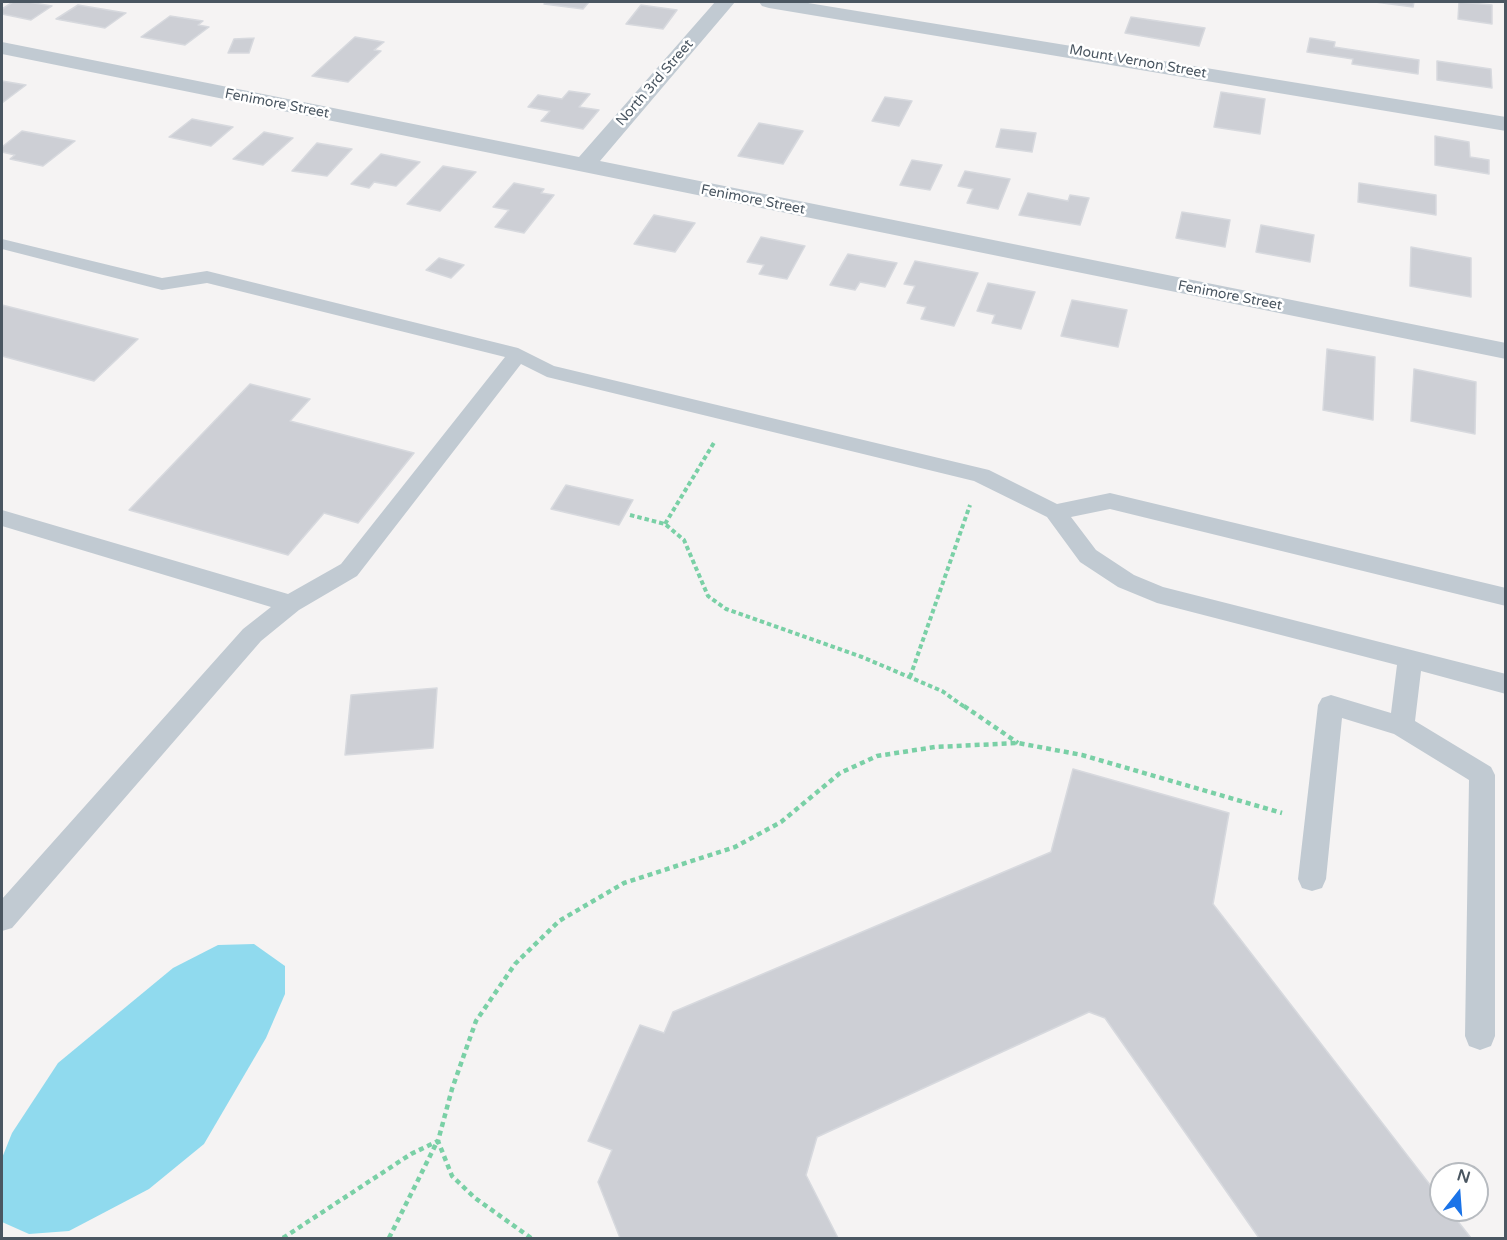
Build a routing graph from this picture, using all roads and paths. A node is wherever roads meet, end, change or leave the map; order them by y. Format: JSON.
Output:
{"nodes":[{"id":1,"x":725,"y":2,"type":"edge"},
{"id":2,"x":769,"y":2,"type":"edge"},
{"id":3,"x":2,"y":48,"type":"edge"},
{"id":4,"x":1506,"y":124,"type":"edge"},
{"id":5,"x":585,"y":165,"type":"junction"},
{"id":6,"x":2,"y":244,"type":"edge"},
{"id":7,"x":1506,"y":351,"type":"edge"},
{"id":8,"x":518,"y":354,"type":"junction"},
{"id":9,"x":730,"y":415,"type":"junction"},
{"id":10,"x":981,"y":475,"type":"junction"},
{"id":11,"x":1055,"y":512,"type":"junction"},
{"id":12,"x":630,"y":515,"type":"dead end"},
{"id":13,"x":2,"y":518,"type":"edge"},
{"id":14,"x":665,"y":524,"type":"junction"},
{"id":15,"x":1506,"y":597,"type":"edge"},
{"id":16,"x":291,"y":604,"type":"junction"},
{"id":17,"x":1410,"y":660,"type":"junction"},
{"id":18,"x":910,"y":677,"type":"junction"},
{"id":19,"x":1506,"y":684,"type":"edge"},
{"id":20,"x":1402,"y":726,"type":"junction"},
{"id":21,"x":1018,"y":743,"type":"junction"},
{"id":22,"x":1317,"y":824,"type":"junction"},
{"id":23,"x":1312,"y":879,"type":"dead end"},
{"id":24,"x":2,"y":919,"type":"edge"},
{"id":25,"x":1480,"y":1036,"type":"dead end"},
{"id":26,"x":438,"y":1141,"type":"junction"},
{"id":27,"x":283,"y":1239,"type":"edge"},
{"id":28,"x":389,"y":1239,"type":"edge"},
{"id":29,"x":531,"y":1239,"type":"edge"}],
"edges":[{"from":1,"to":5,"type":"street","name":"North 3rd Street"},
{"from":2,"to":4,"type":"street","name":"Mount Vernon Street"},
{"from":3,"to":5,"type":"street","name":"Fenimore Street"},
{"from":5,"to":7,"type":"street","name":"Fenimore Street"},
{"from":6,"to":8,"type":"lane"},
{"from":8,"to":9,"type":"lane"},
{"from":8,"to":16,"type":"lane"},
{"from":9,"to":10,"type":"lane"},
{"from":9,"to":14,"type":"path"},
{"from":10,"to":11,"type":"lane"},
{"from":10,"to":18,"type":"path"},
{"from":11,"to":15,"type":"lane"},
{"from":11,"to":17,"type":"lane"},
{"from":12,"to":14,"type":"path"},
{"from":13,"to":16,"type":"lane"},
{"from":14,"to":18,"type":"path"},
{"from":16,"to":24,"type":"lane"},
{"from":17,"to":19,"type":"lane"},
{"from":17,"to":20,"type":"lane"},
{"from":18,"to":21,"type":"path"},
{"from":20,"to":22,"type":"lane"},
{"from":20,"to":25,"type":"lane"},
{"from":21,"to":22,"type":"path"},
{"from":21,"to":26,"type":"path"},
{"from":22,"to":23,"type":"lane"},
{"from":26,"to":27,"type":"path"},
{"from":26,"to":28,"type":"path"},
{"from":26,"to":29,"type":"path"}]}
